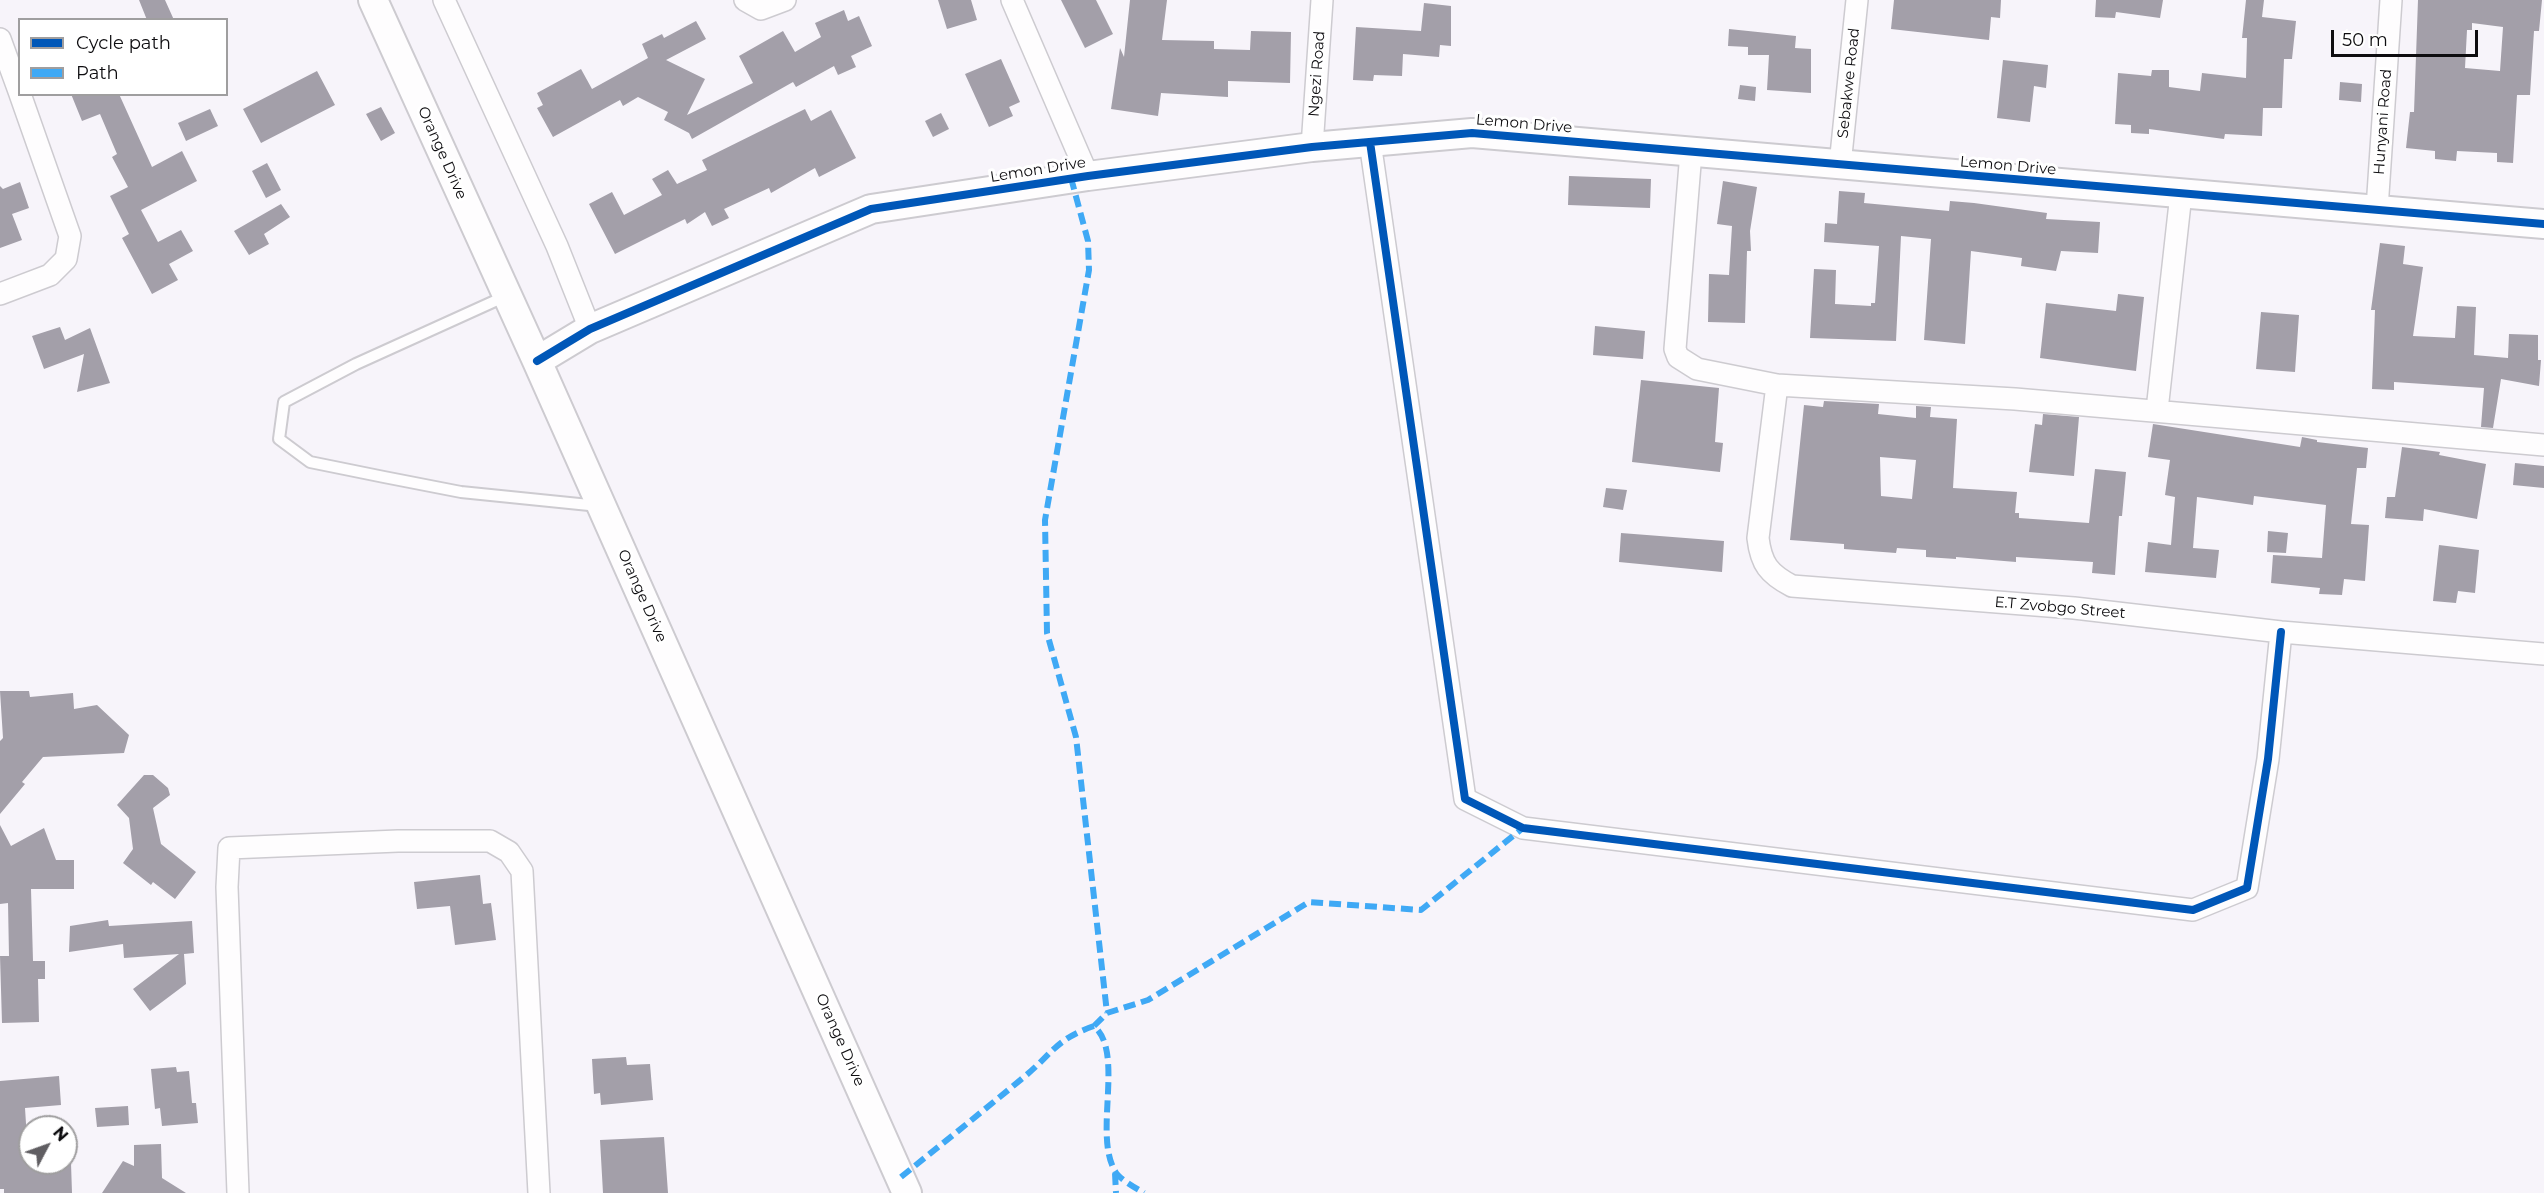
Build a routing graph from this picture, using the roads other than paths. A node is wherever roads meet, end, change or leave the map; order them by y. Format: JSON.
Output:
{"nodes":[{"id":1,"x":373,"y":0,"type":"edge"},
{"id":2,"x":444,"y":0,"type":"edge"},
{"id":3,"x":745,"y":0,"type":"edge"},
{"id":4,"x":785,"y":0,"type":"edge"},
{"id":5,"x":1012,"y":0,"type":"edge"},
{"id":6,"x":1323,"y":0,"type":"edge"},
{"id":7,"x":1857,"y":0,"type":"edge"},
{"id":8,"x":2391,"y":0,"type":"edge"},
{"id":9,"x":0,"y":39,"type":"edge"},
{"id":10,"x":18,"y":88,"type":"edge"},
{"id":11,"x":21,"y":96,"type":"edge"},
{"id":12,"x":1370,"y":142,"type":"junction"},
{"id":13,"x":1312,"y":147,"type":"junction"},
{"id":14,"x":1690,"y":152,"type":"junction"},
{"id":15,"x":1840,"y":165,"type":"junction"},
{"id":16,"x":1088,"y":176,"type":"junction"},
{"id":17,"x":2181,"y":194,"type":"junction"},
{"id":18,"x":2377,"y":209,"type":"junction"},
{"id":19,"x":2544,"y":224,"type":"edge"},
{"id":20,"x":0,"y":294,"type":"edge"},
{"id":21,"x":507,"y":296,"type":"junction"},
{"id":22,"x":590,"y":329,"type":"junction"},
{"id":23,"x":537,"y":361,"type":"junction"},
{"id":24,"x":1777,"y":385,"type":"junction"},
{"id":25,"x":2157,"y":410,"type":"junction"},
{"id":26,"x":2544,"y":445,"type":"edge"},
{"id":27,"x":602,"y":507,"type":"junction"},
{"id":28,"x":2280,"y":632,"type":"junction"},
{"id":29,"x":2544,"y":654,"type":"edge"},
{"id":30,"x":238,"y":1193,"type":"edge"},
{"id":31,"x":539,"y":1193,"type":"edge"},
{"id":32,"x":907,"y":1193,"type":"edge"}],
"edges":[{"from":1,"to":21,"type":"street","name":"Orange Drive"},
{"from":2,"to":22,"type":"street"},
{"from":3,"to":4,"type":"street"},
{"from":5,"to":16,"type":"street"},
{"from":6,"to":13,"type":"street","name":"Ngezi Road"},
{"from":7,"to":15,"type":"street","name":"Sebakwe Road"},
{"from":8,"to":18,"type":"street","name":"Hunyani Road"},
{"from":9,"to":10,"type":"street"},
{"from":11,"to":20,"type":"street"},
{"from":12,"to":13,"type":"street","name":"Lemon Drive"},
{"from":12,"to":14,"type":"street","name":"Lemon Drive"},
{"from":12,"to":28,"type":"street"},
{"from":13,"to":16,"type":"street","name":"Lemon Drive"},
{"from":14,"to":15,"type":"street","name":"Lemon Drive"},
{"from":14,"to":24,"type":"street"},
{"from":15,"to":17,"type":"street","name":"Lemon Drive"},
{"from":16,"to":22,"type":"street","name":"Lemon Drive"},
{"from":17,"to":18,"type":"street","name":"Lemon Drive"},
{"from":17,"to":25,"type":"street"},
{"from":18,"to":19,"type":"street","name":"Lemon Drive"},
{"from":21,"to":23,"type":"street","name":"Orange Drive"},
{"from":21,"to":27,"type":"lane"},
{"from":22,"to":23,"type":"street","name":"Lemon Drive"},
{"from":23,"to":27,"type":"street","name":"Orange Drive"},
{"from":24,"to":25,"type":"street"},
{"from":24,"to":28,"type":"street","name":"E.T Zvobgo Street"},
{"from":25,"to":26,"type":"street"},
{"from":27,"to":32,"type":"street","name":"Orange Drive"},
{"from":28,"to":29,"type":"street","name":"E.T Zvobgo Street"},
{"from":30,"to":31,"type":"street"}]}
